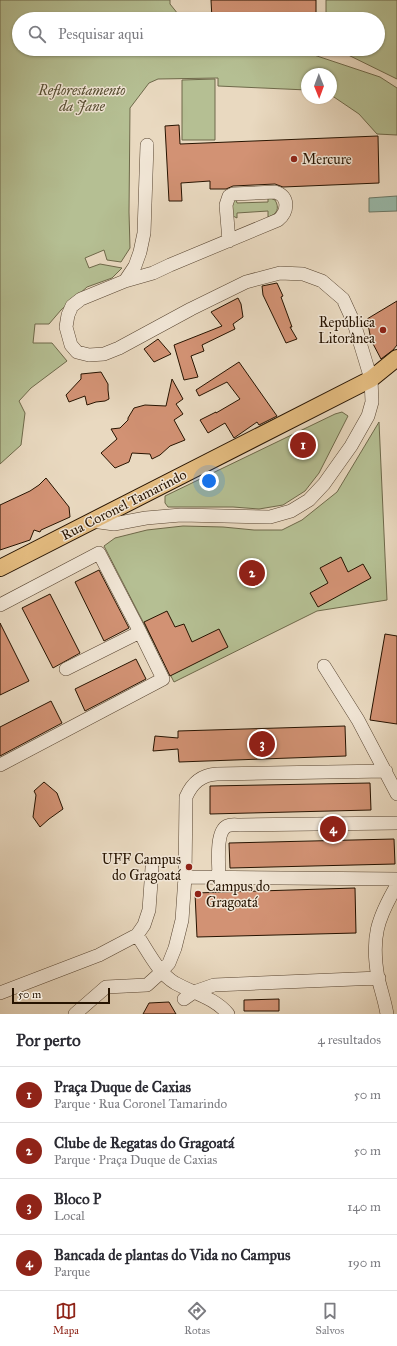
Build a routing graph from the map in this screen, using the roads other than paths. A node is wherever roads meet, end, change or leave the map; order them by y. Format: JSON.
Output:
{"nodes":[{"id":1,"x":147,"y":144,"type":"dead end"},
{"id":2,"x":228,"y":241,"type":"junction"},
{"id":3,"x":125,"y":281,"type":"junction"},
{"id":4,"x":396,"y":359,"type":"edge"},
{"id":5,"x":371,"y":379,"type":"junction"},
{"id":6,"x":92,"y":521,"type":"junction"},
{"id":7,"x":0,"y":568,"type":"edge"},
{"id":8,"x":0,"y":605,"type":"edge"},
{"id":9,"x":140,"y":632,"type":"junction"},
{"id":10,"x":324,"y":666,"type":"dead end"},
{"id":11,"x":66,"y":669,"type":"dead end"},
{"id":12,"x":0,"y":765,"type":"edge"},
{"id":13,"x":386,"y":771,"type":"junction"},
{"id":14,"x":397,"y":794,"type":"edge"},
{"id":15,"x":397,"y":823,"type":"edge"},
{"id":16,"x":152,"y":868,"type":"dead end"},
{"id":17,"x":185,"y":878,"type":"junction"},
{"id":18,"x":219,"y":878,"type":"junction"},
{"id":19,"x":397,"y":879,"type":"edge"},
{"id":20,"x":397,"y":885,"type":"edge"},
{"id":21,"x":137,"y":935,"type":"junction"},
{"id":22,"x":162,"y":972,"type":"junction"},
{"id":23,"x":378,"y":978,"type":"junction"},
{"id":24,"x":0,"y":993,"type":"edge"},
{"id":25,"x":189,"y":995,"type":"junction"},
{"id":26,"x":75,"y":1014,"type":"edge"},
{"id":27,"x":228,"y":1014,"type":"edge"},
{"id":28,"x":387,"y":1014,"type":"edge"}],
"edges":[{"from":1,"to":3,"type":"street"},
{"from":2,"to":2,"type":"street"},
{"from":2,"to":3,"type":"street"},
{"from":3,"to":5,"type":"street"},
{"from":4,"to":5,"type":"main road","name":"Rua Coronel Tamarindo"},
{"from":5,"to":6,"type":"main road","name":"Rua Coronel Tamarindo"},
{"from":5,"to":6,"type":"street"},
{"from":6,"to":7,"type":"main road","name":"Rua Coronel Tamarindo"},
{"from":8,"to":9,"type":"street"},
{"from":9,"to":11,"type":"street"},
{"from":9,"to":12,"type":"street"},
{"from":10,"to":13,"type":"street"},
{"from":13,"to":14,"type":"street"},
{"from":13,"to":17,"type":"street"},
{"from":15,"to":18,"type":"street"},
{"from":16,"to":21,"type":"street"},
{"from":17,"to":18,"type":"street"},
{"from":17,"to":22,"type":"street"},
{"from":18,"to":19,"type":"street"},
{"from":20,"to":23,"type":"street"},
{"from":21,"to":22,"type":"street"},
{"from":21,"to":24,"type":"street"},
{"from":22,"to":25,"type":"street"},
{"from":22,"to":26,"type":"street"},
{"from":23,"to":25,"type":"street"},
{"from":23,"to":28,"type":"street"},
{"from":25,"to":27,"type":"street"}]}
